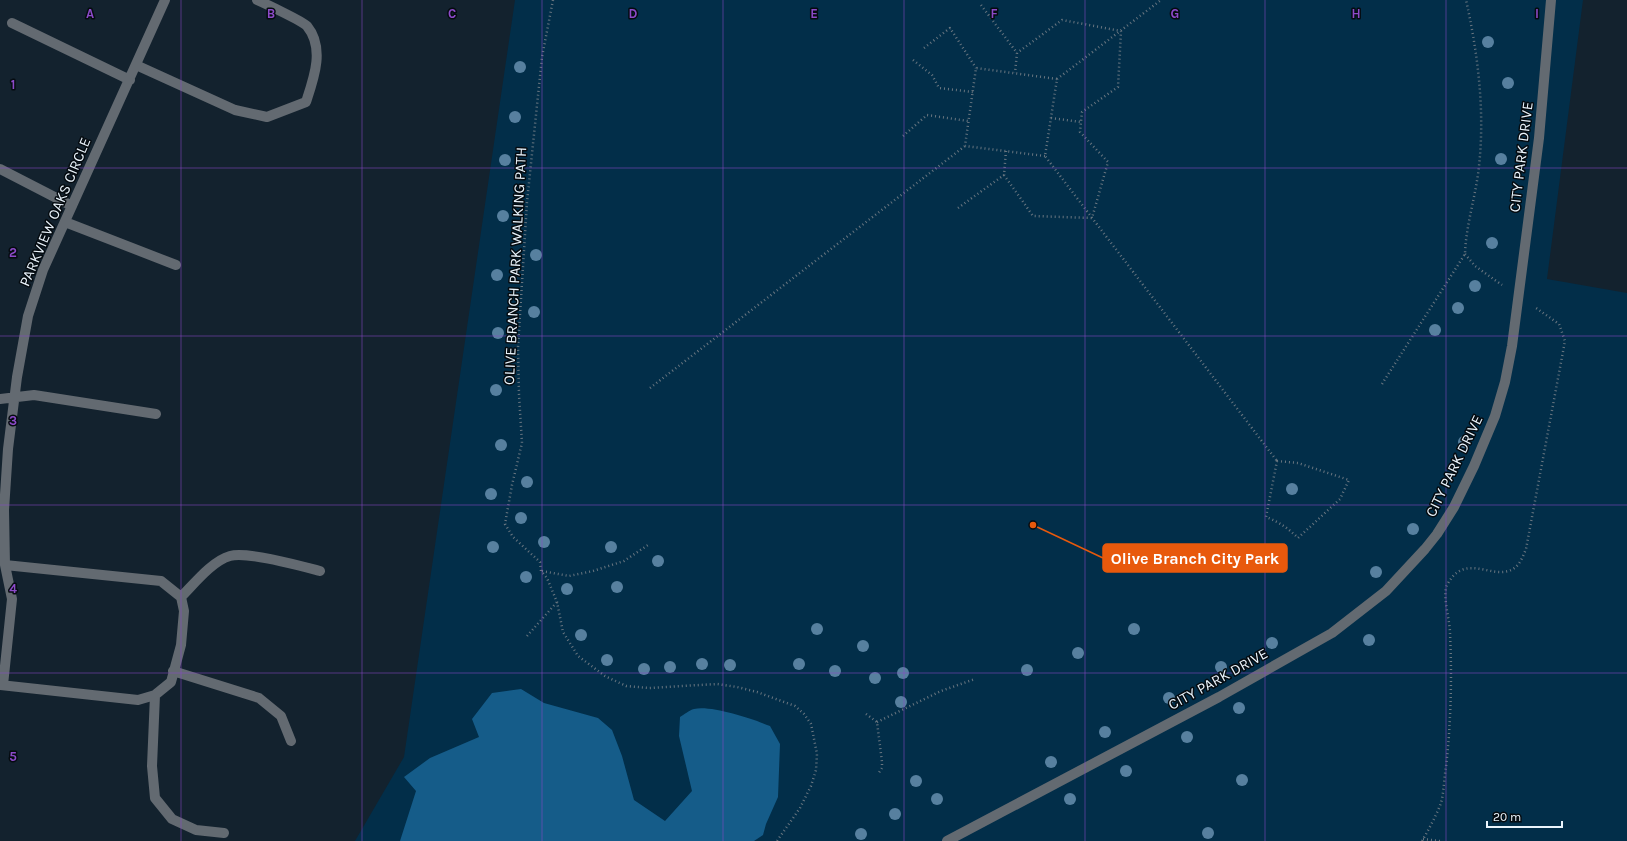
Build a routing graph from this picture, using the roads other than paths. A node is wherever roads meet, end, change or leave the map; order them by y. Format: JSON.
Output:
{"nodes":[{"id":1,"x":165,"y":0,"type":"edge"},
{"id":2,"x":257,"y":0,"type":"edge"},
{"id":3,"x":1551,"y":0,"type":"edge"},
{"id":4,"x":12,"y":23,"type":"dead end"},
{"id":5,"x":136,"y":65,"type":"junction"},
{"id":6,"x":130,"y":80,"type":"junction"},
{"id":7,"x":0,"y":169,"type":"edge"},
{"id":8,"x":72,"y":206,"type":"junction"},
{"id":9,"x":65,"y":222,"type":"junction"},
{"id":10,"x":176,"y":266,"type":"dead end"},
{"id":11,"x":15,"y":398,"type":"junction"},
{"id":12,"x":0,"y":399,"type":"edge"},
{"id":13,"x":156,"y":414,"type":"dead end"},
{"id":14,"x":5,"y":566,"type":"junction"},
{"id":15,"x":320,"y":570,"type":"dead end"},
{"id":16,"x":181,"y":597,"type":"junction"},
{"id":17,"x":173,"y":671,"type":"junction"},
{"id":18,"x":2,"y":685,"type":"edge"},
{"id":19,"x":154,"y":696,"type":"junction"},
{"id":20,"x":291,"y":741,"type":"dead end"},
{"id":21,"x":224,"y":833,"type":"dead end"},
{"id":22,"x":947,"y":841,"type":"edge"}],
"edges":[{"from":1,"to":5,"type":"street","name":"PARKVIEW OAKS CIRCLE"},
{"from":2,"to":5,"type":"street"},
{"from":3,"to":22,"type":"street","name":"CITY PARK DRIVE"},
{"from":4,"to":6,"type":"street"},
{"from":5,"to":6,"type":"street","name":"PARKVIEW OAKS CIRCLE"},
{"from":6,"to":8,"type":"street","name":"PARKVIEW OAKS CIRCLE"},
{"from":7,"to":8,"type":"street"},
{"from":8,"to":9,"type":"street","name":"PARKVIEW OAKS CIRCLE"},
{"from":9,"to":10,"type":"street"},
{"from":9,"to":11,"type":"street","name":"PARKVIEW OAKS CIRCLE"},
{"from":11,"to":12,"type":"street"},
{"from":11,"to":13,"type":"street"},
{"from":11,"to":14,"type":"street","name":"PARKVIEW OAKS CIRCLE"},
{"from":14,"to":16,"type":"street"},
{"from":14,"to":18,"type":"street","name":"PARKVIEW OAKS CIRCLE"},
{"from":15,"to":16,"type":"street"},
{"from":16,"to":17,"type":"street","name":"PARKVIEW OAKS CIRCLE"},
{"from":17,"to":19,"type":"street","name":"PARKVIEW OAKS CIRCLE"},
{"from":17,"to":20,"type":"street"},
{"from":18,"to":19,"type":"street","name":"PARKVIEW OAKS CIRCLE"},
{"from":19,"to":21,"type":"street"}]}
